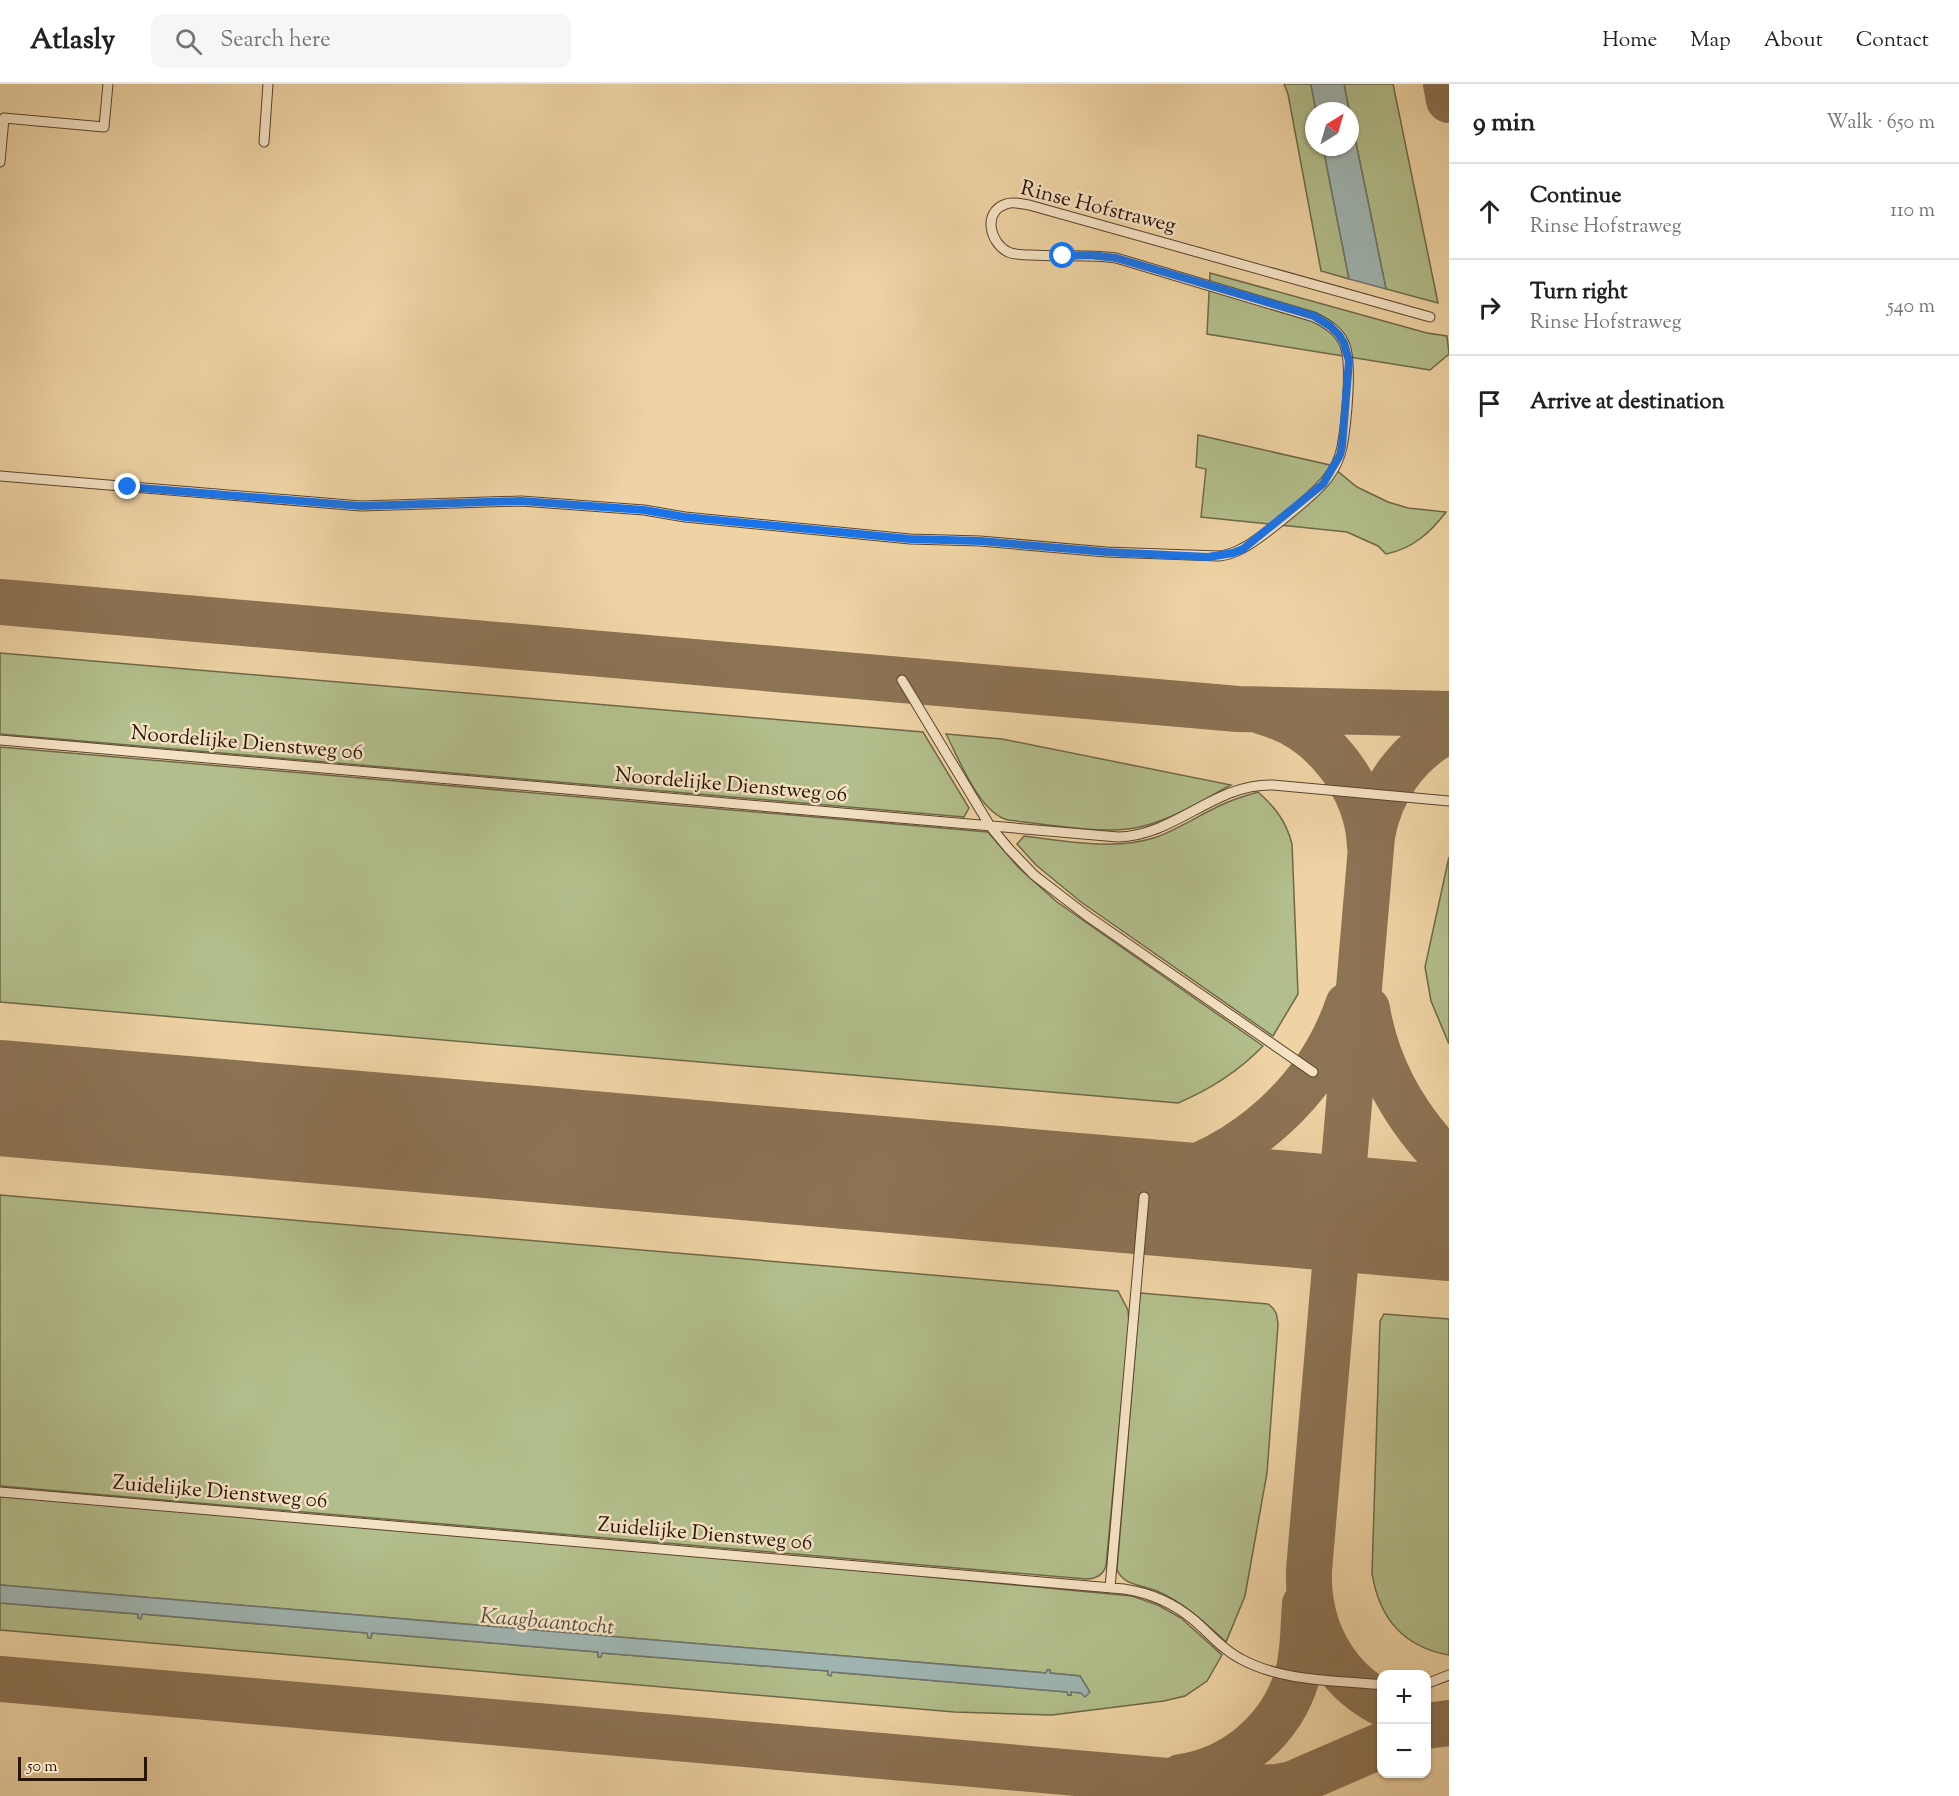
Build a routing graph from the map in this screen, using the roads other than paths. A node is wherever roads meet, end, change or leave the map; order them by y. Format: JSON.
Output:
{"nodes":[{"id":1,"x":108,"y":84,"type":"edge"},
{"id":2,"x":268,"y":84,"type":"edge"},
{"id":3,"x":264,"y":142,"type":"dead end"},
{"id":4,"x":0,"y":162,"type":"edge"},
{"id":5,"x":1430,"y":318,"type":"dead end"},
{"id":6,"x":3,"y":476,"type":"edge"},
{"id":7,"x":902,"y":680,"type":"dead end"},
{"id":8,"x":0,"y":740,"type":"edge"},
{"id":9,"x":1449,"y":801,"type":"edge"},
{"id":10,"x":990,"y":826,"type":"junction"},
{"id":11,"x":1313,"y":1072,"type":"dead end"},
{"id":12,"x":1144,"y":1197,"type":"dead end"},
{"id":13,"x":0,"y":1492,"type":"edge"},
{"id":14,"x":1110,"y":1588,"type":"junction"},
{"id":15,"x":1449,"y":1675,"type":"edge"},
{"id":16,"x":1431,"y":1682,"type":"edge"},
{"id":17,"x":1377,"y":1684,"type":"edge"}],
"edges":[{"from":1,"to":4,"type":"lane"},
{"from":2,"to":3,"type":"lane"},
{"from":5,"to":6,"type":"lane","name":"Rinse Hofstraweg"},
{"from":7,"to":10,"type":"lane"},
{"from":8,"to":10,"type":"lane","name":"Noordelijke Dienstweg 06"},
{"from":9,"to":10,"type":"lane","name":"Noordelijke Dienstweg 06"},
{"from":10,"to":11,"type":"lane"},
{"from":12,"to":14,"type":"lane"},
{"from":13,"to":14,"type":"lane","name":"Zuidelijke Dienstweg 06"},
{"from":14,"to":17,"type":"lane","name":"Zuidelijke Dienstweg 06"},
{"from":15,"to":16,"type":"lane"}]}
